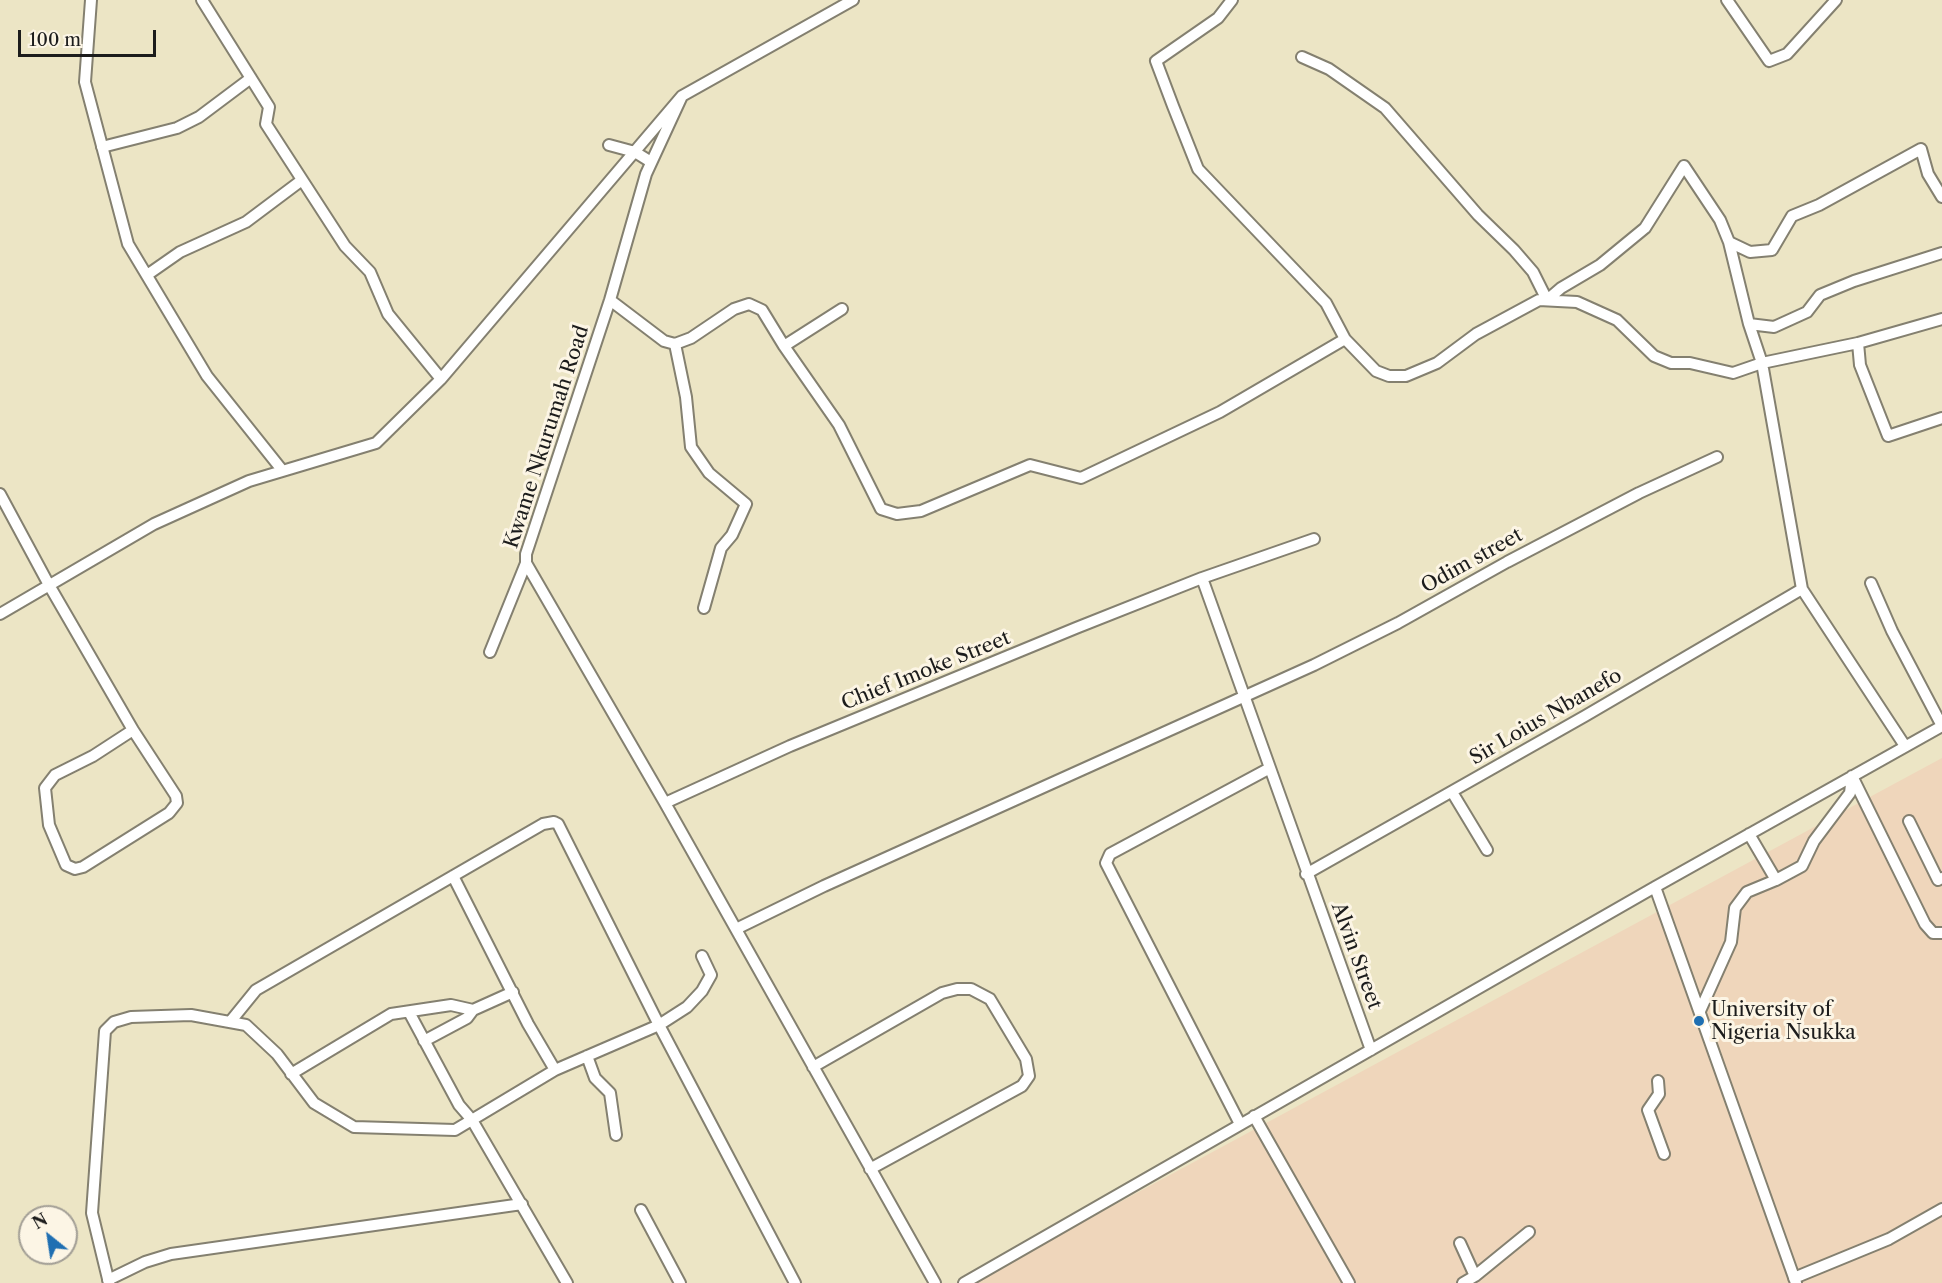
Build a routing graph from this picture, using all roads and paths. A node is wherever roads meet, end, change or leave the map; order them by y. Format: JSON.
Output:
{"nodes":[{"id":1,"x":91,"y":0,"type":"edge"},
{"id":2,"x":202,"y":0,"type":"edge"},
{"id":3,"x":853,"y":0,"type":"edge"},
{"id":4,"x":1232,"y":0,"type":"edge"},
{"id":5,"x":1727,"y":0,"type":"edge"},
{"id":6,"x":1836,"y":0,"type":"edge"},
{"id":7,"x":1302,"y":57,"type":"dead end"},
{"id":8,"x":251,"y":78,"type":"junction"},
{"id":9,"x":682,"y":96,"type":"junction"},
{"id":10,"x":609,"y":145,"type":"dead end"},
{"id":11,"x":102,"y":147,"type":"junction"},
{"id":12,"x":634,"y":152,"type":"junction"},
{"id":13,"x":651,"y":162,"type":"junction"},
{"id":14,"x":302,"y":180,"type":"junction"},
{"id":15,"x":1942,"y":198,"type":"edge"},
{"id":16,"x":1729,"y":242,"type":"junction"},
{"id":17,"x":1942,"y":253,"type":"edge"},
{"id":18,"x":147,"y":275,"type":"junction"},
{"id":19,"x":610,"y":300,"type":"junction"},
{"id":20,"x":1547,"y":300,"type":"junction"},
{"id":21,"x":842,"y":309,"type":"dead end"},
{"id":22,"x":1942,"y":319,"type":"edge"},
{"id":23,"x":1749,"y":324,"type":"junction"},
{"id":24,"x":1345,"y":339,"type":"junction"},
{"id":25,"x":1858,"y":343,"type":"junction"},
{"id":26,"x":675,"y":344,"type":"junction"},
{"id":27,"x":784,"y":346,"type":"junction"},
{"id":28,"x":1762,"y":363,"type":"junction"},
{"id":29,"x":441,"y":379,"type":"junction"},
{"id":30,"x":1942,"y":417,"type":"edge"},
{"id":31,"x":1717,"y":457,"type":"dead end"},
{"id":32,"x":282,"y":470,"type":"junction"},
{"id":33,"x":0,"y":494,"type":"edge"},
{"id":34,"x":1314,"y":539,"type":"dead end"},
{"id":35,"x":526,"y":563,"type":"junction"},
{"id":36,"x":1202,"y":578,"type":"junction"},
{"id":37,"x":1871,"y":583,"type":"dead end"},
{"id":38,"x":49,"y":585,"type":"junction"},
{"id":39,"x":1802,"y":589,"type":"junction"},
{"id":40,"x":704,"y":608,"type":"dead end"},
{"id":41,"x":0,"y":614,"type":"edge"},
{"id":42,"x":490,"y":652,"type":"dead end"},
{"id":43,"x":1246,"y":697,"type":"junction"},
{"id":44,"x":1942,"y":726,"type":"edge"},
{"id":45,"x":133,"y":730,"type":"junction"},
{"id":46,"x":1905,"y":746,"type":"junction"},
{"id":47,"x":1270,"y":768,"type":"junction"},
{"id":48,"x":1852,"y":776,"type":"junction"},
{"id":49,"x":1452,"y":792,"type":"junction"},
{"id":50,"x":665,"y":803,"type":"junction"},
{"id":51,"x":1909,"y":821,"type":"dead end"},
{"id":52,"x":1749,"y":834,"type":"junction"},
{"id":53,"x":1486,"y":850,"type":"dead end"},
{"id":54,"x":1306,"y":874,"type":"junction"},
{"id":55,"x":453,"y":876,"type":"junction"},
{"id":56,"x":1942,"y":878,"type":"edge"},
{"id":57,"x":1776,"y":880,"type":"junction"},
{"id":58,"x":1655,"y":887,"type":"junction"},
{"id":59,"x":736,"y":929,"type":"junction"},
{"id":60,"x":1942,"y":933,"type":"edge"},
{"id":61,"x":702,"y":956,"type":"dead end"},
{"id":62,"x":513,"y":992,"type":"junction"},
{"id":63,"x":473,"y":1010,"type":"junction"},
{"id":64,"x":1700,"y":1011,"type":"junction"},
{"id":65,"x":410,"y":1012,"type":"junction"},
{"id":66,"x":230,"y":1022,"type":"junction"},
{"id":67,"x":659,"y":1025,"type":"junction"},
{"id":68,"x":424,"y":1041,"type":"junction"},
{"id":69,"x":1371,"y":1050,"type":"junction"},
{"id":70,"x":587,"y":1056,"type":"junction"},
{"id":71,"x":813,"y":1067,"type":"junction"},
{"id":72,"x":555,"y":1070,"type":"junction"},
{"id":73,"x":291,"y":1074,"type":"junction"},
{"id":74,"x":1658,"y":1081,"type":"dead end"},
{"id":75,"x":1254,"y":1116,"type":"junction"},
{"id":76,"x":472,"y":1120,"type":"junction"},
{"id":77,"x":1240,"y":1124,"type":"junction"},
{"id":78,"x":616,"y":1135,"type":"dead end"},
{"id":79,"x":1664,"y":1154,"type":"dead end"},
{"id":80,"x":870,"y":1169,"type":"junction"},
{"id":81,"x":522,"y":1204,"type":"junction"},
{"id":82,"x":1942,"y":1209,"type":"edge"},
{"id":83,"x":641,"y":1210,"type":"dead end"},
{"id":84,"x":1529,"y":1232,"type":"dead end"},
{"id":85,"x":1460,"y":1243,"type":"dead end"},
{"id":86,"x":1475,"y":1276,"type":"junction"},
{"id":87,"x":1795,"y":1280,"type":"edge"},
{"id":88,"x":108,"y":1282,"type":"edge"},
{"id":89,"x":565,"y":1282,"type":"edge"},
{"id":90,"x":680,"y":1283,"type":"edge"},
{"id":91,"x":795,"y":1283,"type":"edge"},
{"id":92,"x":936,"y":1283,"type":"edge"},
{"id":93,"x":964,"y":1283,"type":"edge"},
{"id":94,"x":1349,"y":1283,"type":"edge"},
{"id":95,"x":1463,"y":1283,"type":"edge"}],
"edges":[{"from":1,"to":11,"type":"street"},
{"from":2,"to":8,"type":"street"},
{"from":3,"to":9,"type":"street"},
{"from":4,"to":24,"type":"street"},
{"from":5,"to":6,"type":"street"},
{"from":7,"to":20,"type":"street"},
{"from":8,"to":11,"type":"street"},
{"from":8,"to":14,"type":"street"},
{"from":9,"to":12,"type":"street"},
{"from":9,"to":13,"type":"street","name":"Kwame Nkurumah Road"},
{"from":10,"to":12,"type":"street"},
{"from":11,"to":18,"type":"street"},
{"from":12,"to":13,"type":"street"},
{"from":12,"to":29,"type":"street"},
{"from":13,"to":19,"type":"street","name":"Kwame Nkurumah Road"},
{"from":14,"to":18,"type":"street"},
{"from":14,"to":29,"type":"street"},
{"from":15,"to":16,"type":"street"},
{"from":16,"to":20,"type":"street"},
{"from":16,"to":23,"type":"street"},
{"from":17,"to":23,"type":"street"},
{"from":18,"to":32,"type":"street"},
{"from":19,"to":26,"type":"street"},
{"from":19,"to":35,"type":"street","name":"Kwame Nkurumah Road"},
{"from":20,"to":24,"type":"street"},
{"from":20,"to":28,"type":"street"},
{"from":21,"to":27,"type":"street"},
{"from":22,"to":25,"type":"street"},
{"from":23,"to":28,"type":"street"},
{"from":24,"to":27,"type":"street"},
{"from":25,"to":28,"type":"street"},
{"from":25,"to":30,"type":"street"},
{"from":26,"to":27,"type":"street"},
{"from":26,"to":40,"type":"street"},
{"from":28,"to":39,"type":"street"},
{"from":29,"to":32,"type":"street"},
{"from":31,"to":43,"type":"street","name":"Odim street"},
{"from":32,"to":38,"type":"street"},
{"from":33,"to":38,"type":"street"},
{"from":34,"to":36,"type":"street","name":"Chief Imoke Street"},
{"from":35,"to":42,"type":"street"},
{"from":35,"to":50,"type":"street","name":"Kwame Nkurumah Road"},
{"from":36,"to":43,"type":"street","name":"Alvin Street"},
{"from":36,"to":50,"type":"street","name":"Chief Imoke Street"},
{"from":37,"to":44,"type":"street"},
{"from":38,"to":41,"type":"street"},
{"from":38,"to":45,"type":"street"},
{"from":39,"to":46,"type":"street"},
{"from":39,"to":49,"type":"street","name":"Sir Loius Nbanefo"},
{"from":43,"to":47,"type":"street","name":"Alvin Street"},
{"from":43,"to":59,"type":"street","name":"Odim street"},
{"from":44,"to":46,"type":"street"},
{"from":45,"to":45,"type":"street"},
{"from":46,"to":48,"type":"street"},
{"from":47,"to":54,"type":"street","name":"Alvin Street"},
{"from":47,"to":77,"type":"street"},
{"from":48,"to":52,"type":"street"},
{"from":48,"to":57,"type":"street"},
{"from":48,"to":60,"type":"street"},
{"from":49,"to":53,"type":"street"},
{"from":49,"to":54,"type":"street","name":"Sir Loius Nbanefo"},
{"from":50,"to":59,"type":"street","name":"Kwame Nkurumah Road"},
{"from":51,"to":56,"type":"street"},
{"from":52,"to":57,"type":"street"},
{"from":52,"to":58,"type":"street"},
{"from":54,"to":69,"type":"street","name":"Alvin Street"},
{"from":55,"to":62,"type":"street"},
{"from":55,"to":66,"type":"street"},
{"from":55,"to":67,"type":"street"},
{"from":57,"to":64,"type":"street"},
{"from":58,"to":64,"type":"street"},
{"from":58,"to":69,"type":"street"},
{"from":59,"to":71,"type":"street","name":"Kwame Nkurumah Road"},
{"from":61,"to":67,"type":"street"},
{"from":62,"to":63,"type":"street"},
{"from":62,"to":72,"type":"street"},
{"from":63,"to":65,"type":"street"},
{"from":63,"to":68,"type":"street"},
{"from":64,"to":87,"type":"street"},
{"from":65,"to":68,"type":"street"},
{"from":65,"to":73,"type":"street"},
{"from":66,"to":73,"type":"street"},
{"from":66,"to":88,"type":"street"},
{"from":67,"to":70,"type":"street"},
{"from":67,"to":91,"type":"street"},
{"from":68,"to":76,"type":"street"},
{"from":69,"to":75,"type":"street"},
{"from":70,"to":72,"type":"street"},
{"from":70,"to":78,"type":"street"},
{"from":71,"to":80,"type":"street","name":"Kwame Nkurumah Road"},
{"from":71,"to":80,"type":"street"},
{"from":72,"to":76,"type":"street"},
{"from":73,"to":76,"type":"street"},
{"from":74,"to":79,"type":"street"},
{"from":75,"to":77,"type":"street"},
{"from":75,"to":94,"type":"street"},
{"from":76,"to":81,"type":"street"},
{"from":77,"to":93,"type":"street"},
{"from":80,"to":92,"type":"street","name":"Kwame Nkurumah Road"},
{"from":81,"to":88,"type":"street"},
{"from":81,"to":89,"type":"street"},
{"from":82,"to":87,"type":"street"},
{"from":83,"to":90,"type":"street"},
{"from":84,"to":86,"type":"street"},
{"from":85,"to":86,"type":"street"},
{"from":86,"to":95,"type":"street"}]}
